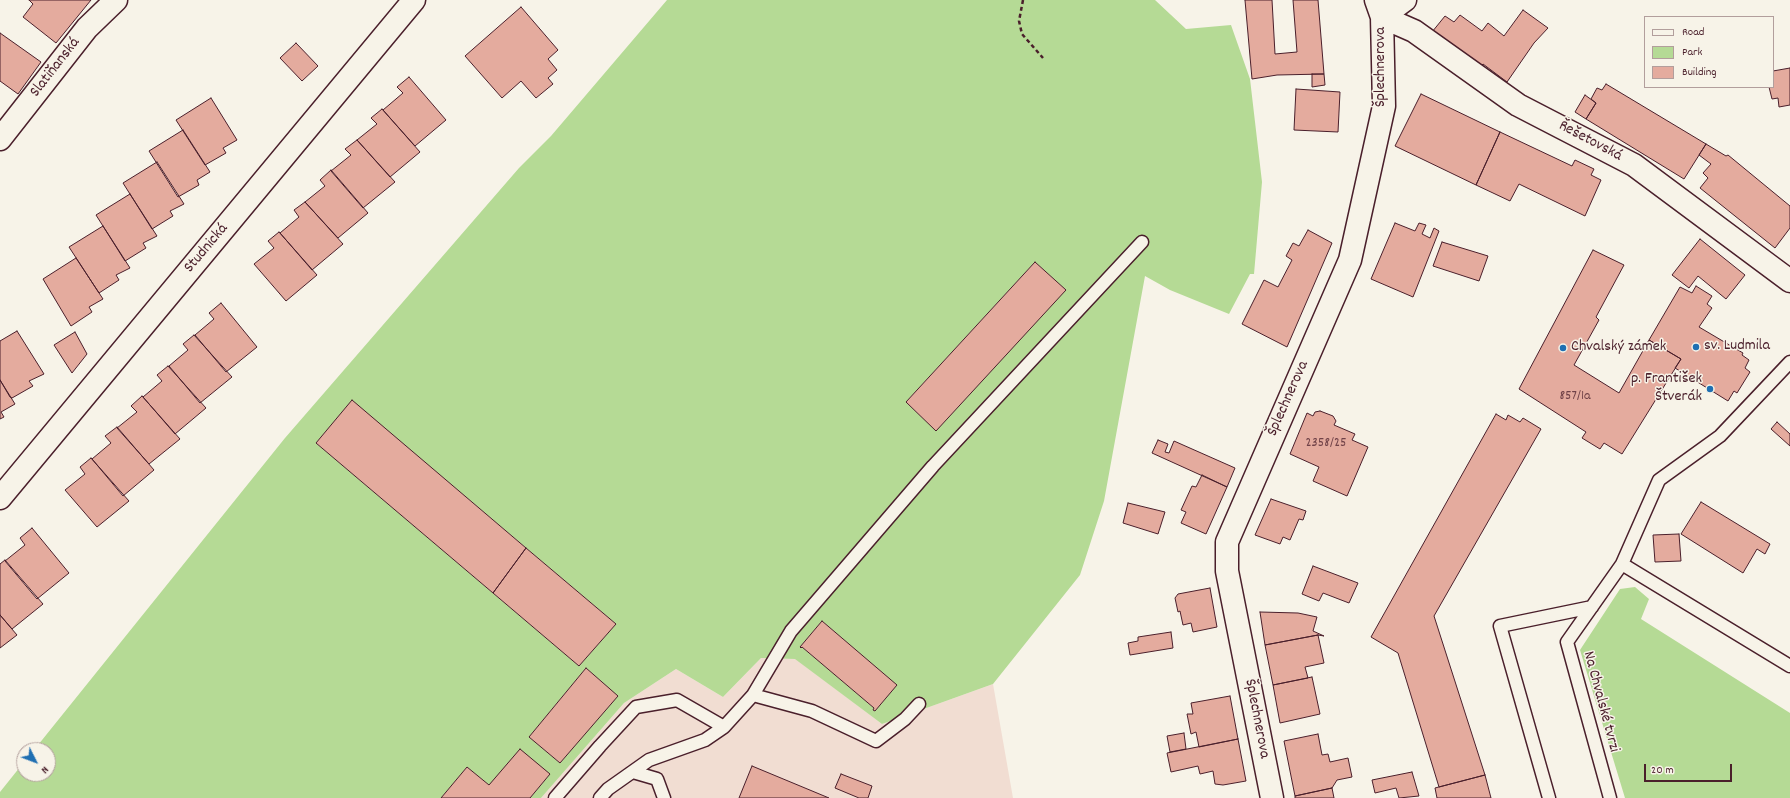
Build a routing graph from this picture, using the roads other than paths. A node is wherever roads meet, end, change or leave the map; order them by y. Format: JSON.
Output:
{"nodes":[{"id":1,"x":116,"y":0,"type":"edge"},
{"id":2,"x":414,"y":0,"type":"edge"},
{"id":3,"x":1404,"y":0,"type":"edge"},
{"id":4,"x":1379,"y":9,"type":"edge"},
{"id":5,"x":0,"y":139,"type":"edge"},
{"id":6,"x":1142,"y":242,"type":"dead end"},
{"id":7,"x":1790,"y":281,"type":"edge"},
{"id":8,"x":1790,"y":362,"type":"edge"},
{"id":9,"x":0,"y":498,"type":"edge"},
{"id":10,"x":1622,"y":564,"type":"junction"},
{"id":11,"x":1592,"y":607,"type":"junction"},
{"id":12,"x":1790,"y":666,"type":"edge"},
{"id":13,"x":753,"y":695,"type":"junction"},
{"id":14,"x":919,"y":704,"type":"dead end"},
{"id":15,"x":724,"y":727,"type":"junction"},
{"id":16,"x":632,"y":772,"type":"junction"},
{"id":17,"x":555,"y":798,"type":"edge"},
{"id":18,"x":600,"y":798,"type":"edge"},
{"id":19,"x":664,"y":798,"type":"edge"},
{"id":20,"x":1272,"y":798,"type":"edge"},
{"id":21,"x":1549,"y":798,"type":"edge"},
{"id":22,"x":1610,"y":798,"type":"edge"}],
"edges":[{"from":1,"to":5,"type":"street","name":"Slatiňanská"},
{"from":2,"to":9,"type":"street","name":"Studnická"},
{"from":3,"to":4,"type":"street"},
{"from":4,"to":7,"type":"street","name":"Řešetovská"},
{"from":4,"to":20,"type":"street","name":"Šplechnerova"},
{"from":6,"to":13,"type":"lane"},
{"from":8,"to":10,"type":"lane","name":"Na Chvalské tvrzi"},
{"from":10,"to":11,"type":"lane","name":"Na Chvalské tvrzi"},
{"from":10,"to":12,"type":"lane"},
{"from":11,"to":21,"type":"lane"},
{"from":11,"to":22,"type":"lane","name":"Na Chvalské tvrzi"},
{"from":13,"to":14,"type":"lane"},
{"from":13,"to":15,"type":"lane"},
{"from":15,"to":16,"type":"lane"},
{"from":15,"to":17,"type":"lane"},
{"from":16,"to":18,"type":"lane"},
{"from":16,"to":19,"type":"lane"}]}
